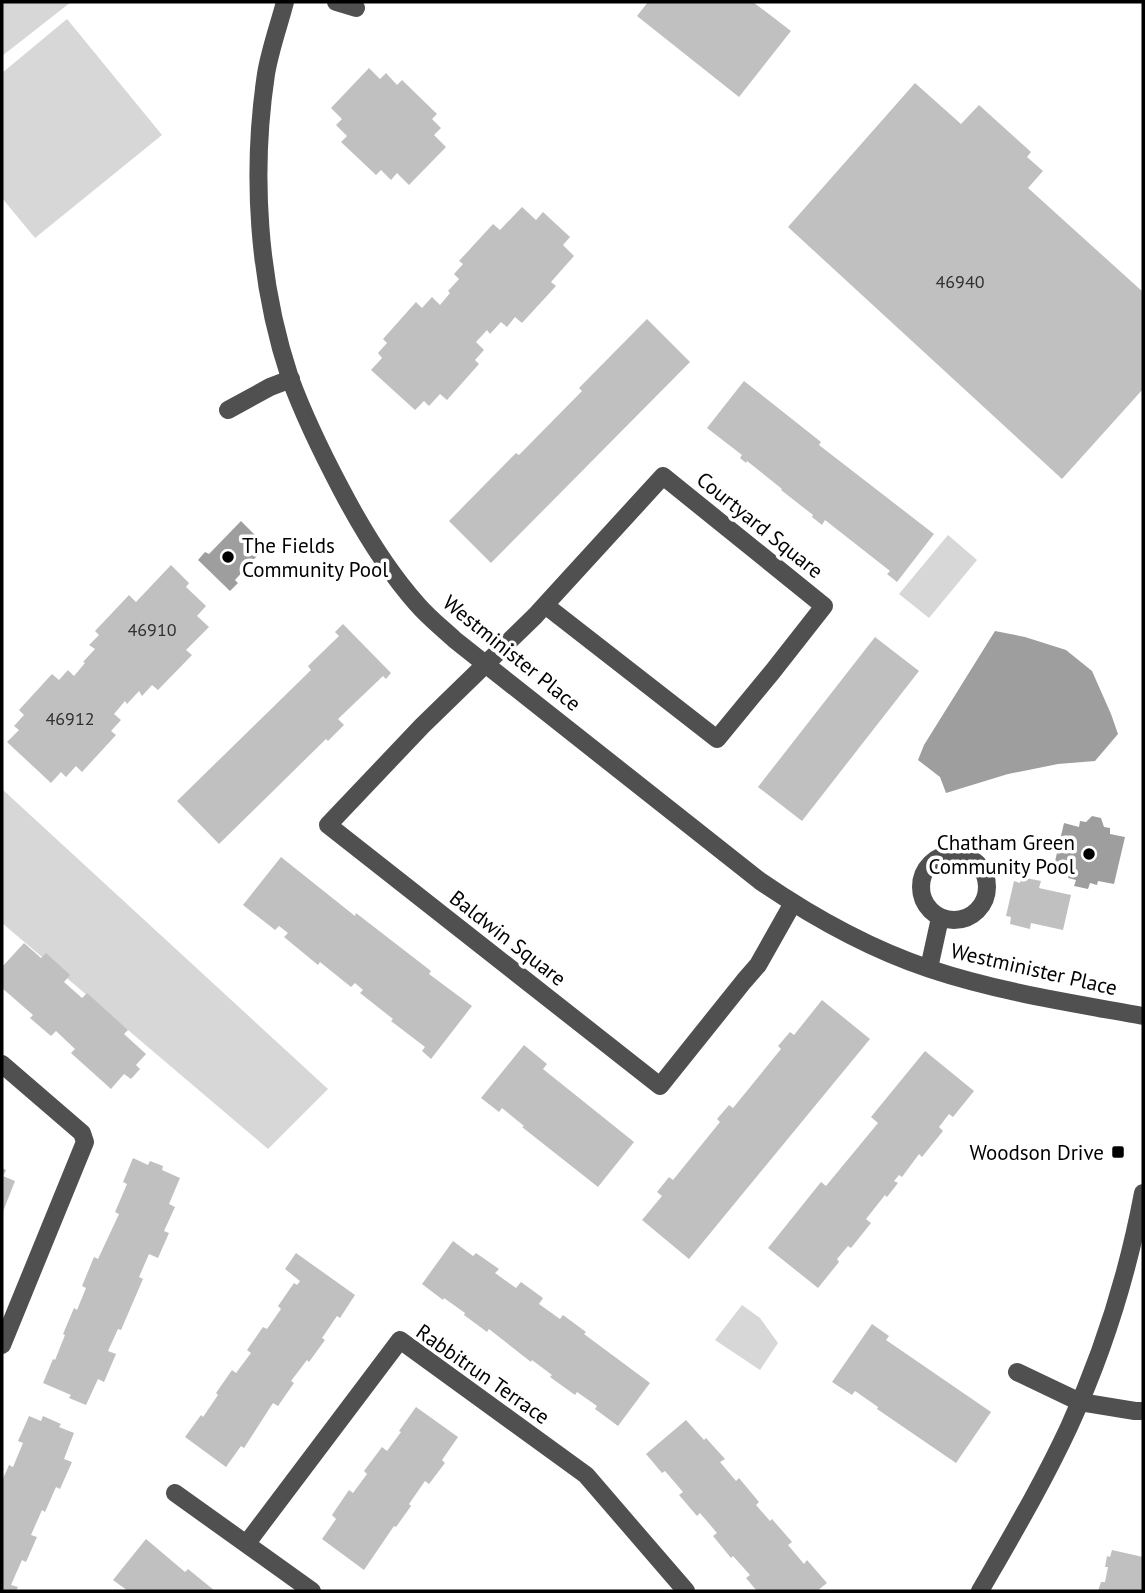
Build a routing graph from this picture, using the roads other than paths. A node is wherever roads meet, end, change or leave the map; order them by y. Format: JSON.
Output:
{"nodes":[{"id":1,"x":285,"y":2,"type":"edge"},
{"id":2,"x":336,"y":2,"type":"edge"},
{"id":3,"x":356,"y":8,"type":"dead end"},
{"id":4,"x":291,"y":379,"type":"junction"},
{"id":5,"x":228,"y":410,"type":"dead end"},
{"id":6,"x":545,"y":605,"type":"junction"},
{"id":7,"x":486,"y":664,"type":"junction"},
{"id":8,"x":793,"y":903,"type":"junction"},
{"id":9,"x":940,"y":918,"type":"dead end"},
{"id":10,"x":929,"y":968,"type":"junction"},
{"id":11,"x":1143,"y":1016,"type":"edge"},
{"id":12,"x":2,"y":1064,"type":"edge"},
{"id":13,"x":1143,"y":1193,"type":"edge"},
{"id":14,"x":2,"y":1345,"type":"edge"},
{"id":15,"x":1017,"y":1372,"type":"dead end"},
{"id":16,"x":1080,"y":1402,"type":"junction"},
{"id":17,"x":1143,"y":1411,"type":"edge"},
{"id":18,"x":175,"y":1493,"type":"dead end"},
{"id":19,"x":247,"y":1543,"type":"junction"},
{"id":20,"x":312,"y":1591,"type":"edge"},
{"id":21,"x":686,"y":1591,"type":"edge"},
{"id":22,"x":980,"y":1591,"type":"edge"}],
"edges":[{"from":1,"to":4,"type":"street","name":"Westminister Place"},
{"from":2,"to":3,"type":"street"},
{"from":4,"to":5,"type":"street"},
{"from":4,"to":7,"type":"street","name":"Westminister Place"},
{"from":6,"to":6,"type":"street","name":"Courtyard Square"},
{"from":6,"to":7,"type":"street","name":"Courtyard Square"},
{"from":7,"to":8,"type":"street","name":"Westminister Place"},
{"from":7,"to":8,"type":"street","name":"Baldwin Square"},
{"from":8,"to":10,"type":"street","name":"Westminister Place"},
{"from":9,"to":10,"type":"street"},
{"from":10,"to":11,"type":"street","name":"Westminister Place"},
{"from":12,"to":14,"type":"street"},
{"from":13,"to":16,"type":"street"},
{"from":15,"to":16,"type":"street"},
{"from":16,"to":17,"type":"street"},
{"from":16,"to":22,"type":"street"},
{"from":18,"to":19,"type":"street"},
{"from":19,"to":20,"type":"street"},
{"from":19,"to":21,"type":"street","name":"Rabbitrun Terrace"}]}
